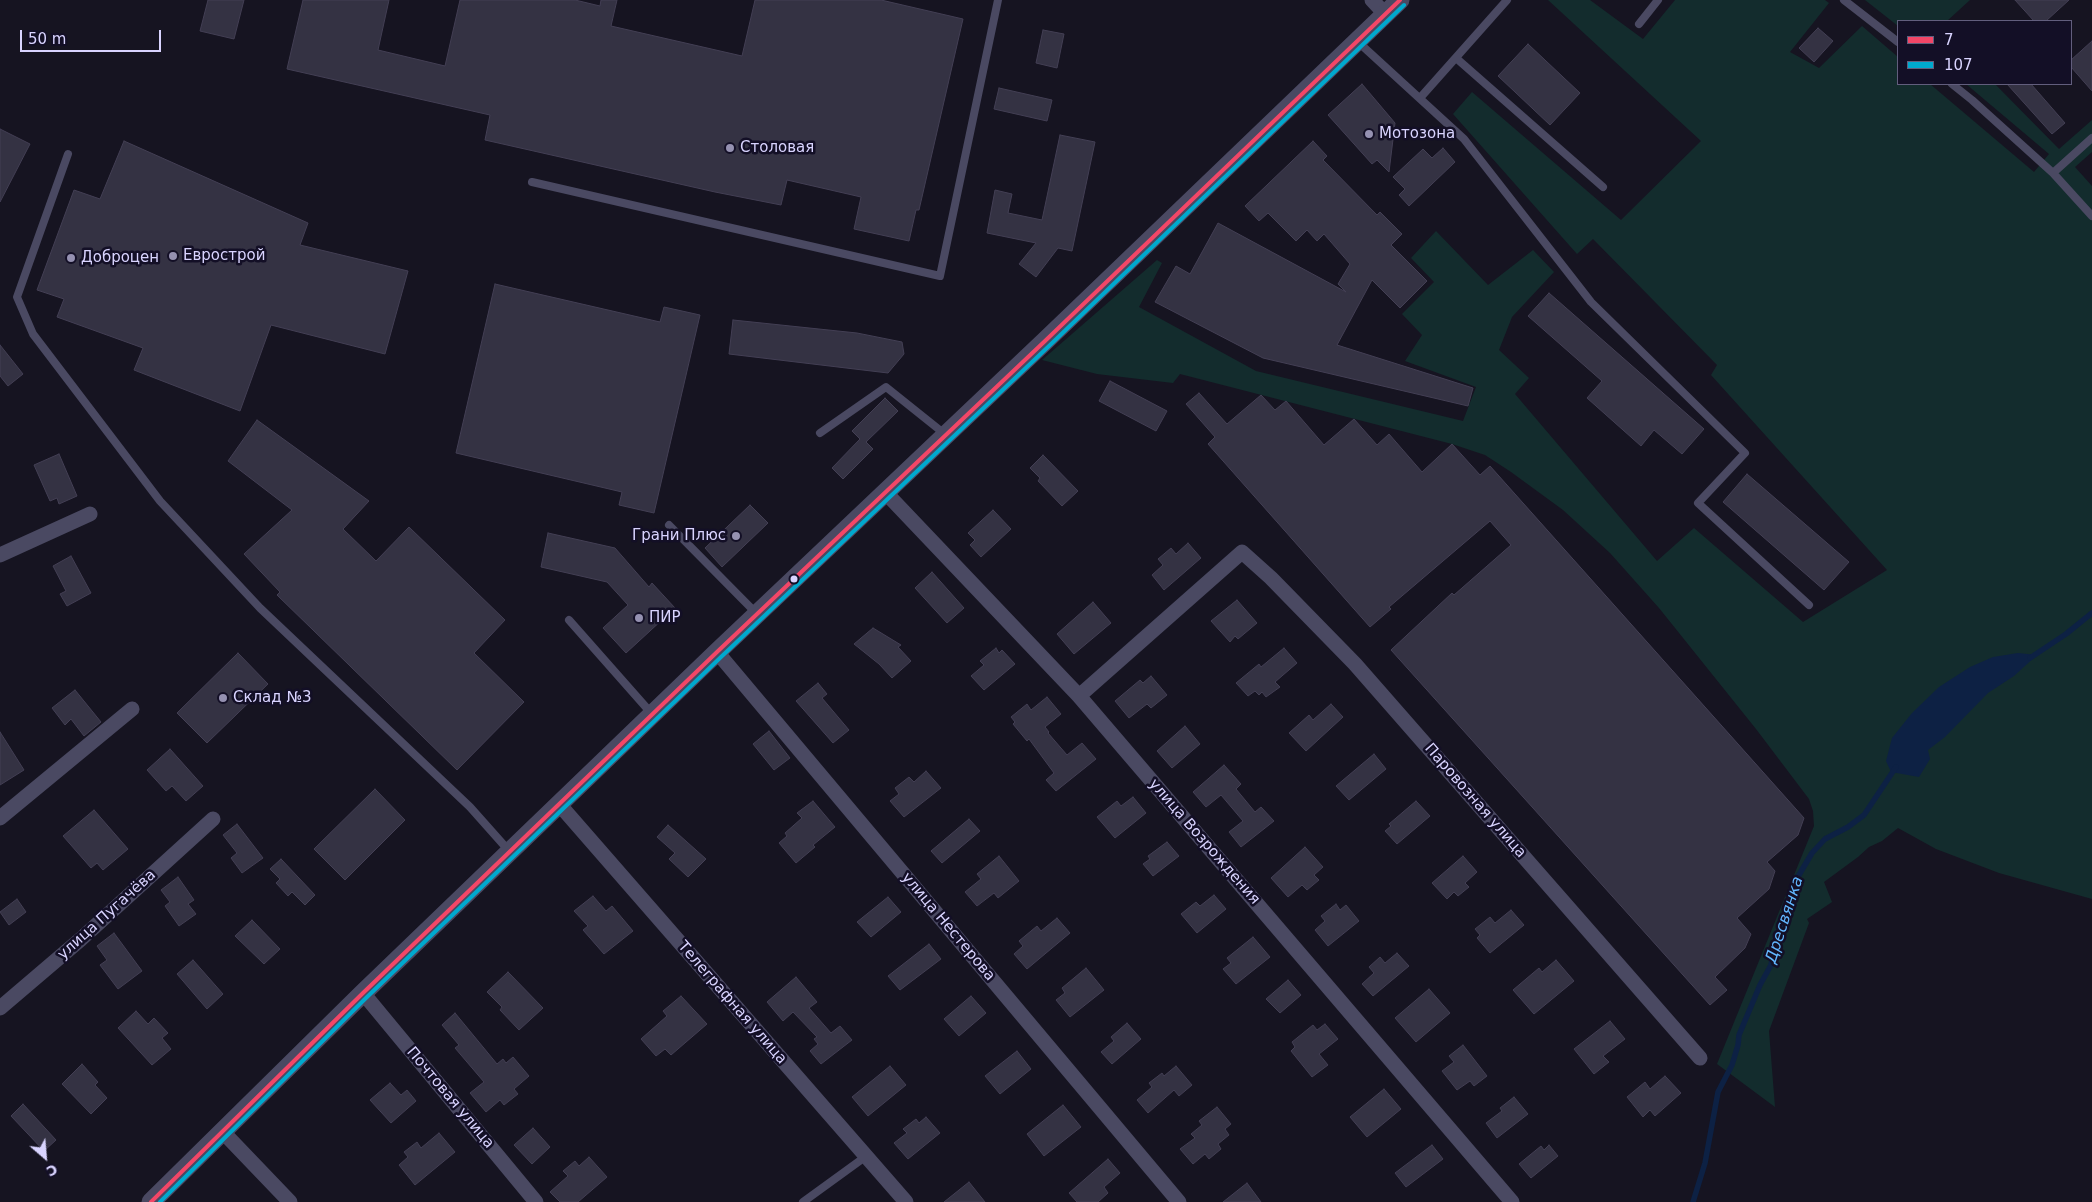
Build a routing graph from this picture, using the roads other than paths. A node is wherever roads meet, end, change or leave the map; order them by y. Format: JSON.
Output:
{"nodes":[{"id":1,"x":998,"y":0,"type":"edge"},
{"id":2,"x":1372,"y":0,"type":"edge"},
{"id":3,"x":1400,"y":0,"type":"edge"},
{"id":4,"x":1507,"y":0,"type":"edge"},
{"id":5,"x":1658,"y":0,"type":"edge"},
{"id":6,"x":1844,"y":0,"type":"edge"},
{"id":7,"x":1385,"y":14,"type":"junction"},
{"id":8,"x":1639,"y":24,"type":"dead end"},
{"id":9,"x":1358,"y":41,"type":"junction"},
{"id":10,"x":1897,"y":41,"type":"edge"},
{"id":11,"x":1456,"y":58,"type":"junction"},
{"id":12,"x":1953,"y":85,"type":"edge"},
{"id":13,"x":1420,"y":98,"type":"junction"},
{"id":14,"x":2092,"y":138,"type":"edge"},
{"id":15,"x":68,"y":154,"type":"dead end"},
{"id":16,"x":2053,"y":173,"type":"junction"},
{"id":17,"x":532,"y":182,"type":"dead end"},
{"id":18,"x":1603,"y":187,"type":"dead end"},
{"id":19,"x":2092,"y":216,"type":"edge"},
{"id":20,"x":820,"y":433,"type":"dead end"},
{"id":21,"x":946,"y":434,"type":"junction"},
{"id":22,"x":885,"y":492,"type":"junction"},
{"id":23,"x":90,"y":514,"type":"dead end"},
{"id":24,"x":669,"y":525,"type":"dead end"},
{"id":25,"x":0,"y":555,"type":"edge"},
{"id":26,"x":1809,"y":605,"type":"dead end"},
{"id":27,"x":757,"y":614,"type":"junction"},
{"id":28,"x":569,"y":620,"type":"dead end"},
{"id":29,"x":717,"y":652,"type":"junction"},
{"id":30,"x":1079,"y":696,"type":"junction"},
{"id":31,"x":132,"y":709,"type":"dead end"},
{"id":32,"x":652,"y":714,"type":"junction"},
{"id":33,"x":560,"y":804,"type":"junction"},
{"id":34,"x":0,"y":818,"type":"edge"},
{"id":35,"x":213,"y":819,"type":"dead end"},
{"id":36,"x":510,"y":852,"type":"junction"},
{"id":37,"x":363,"y":994,"type":"junction"},
{"id":38,"x":0,"y":1008,"type":"edge"},
{"id":39,"x":1700,"y":1058,"type":"dead end"},
{"id":40,"x":222,"y":1131,"type":"junction"},
{"id":41,"x":865,"y":1156,"type":"junction"},
{"id":42,"x":150,"y":1202,"type":"edge"},
{"id":43,"x":290,"y":1202,"type":"edge"},
{"id":44,"x":536,"y":1202,"type":"edge"},
{"id":45,"x":803,"y":1202,"type":"edge"},
{"id":46,"x":906,"y":1202,"type":"edge"},
{"id":47,"x":1179,"y":1202,"type":"edge"},
{"id":48,"x":1512,"y":1202,"type":"edge"}],
"edges":[{"from":1,"to":17,"type":"lane"},
{"from":2,"to":7,"type":"street"},
{"from":3,"to":7,"type":"street"},
{"from":4,"to":11,"type":"lane"},
{"from":5,"to":8,"type":"lane"},
{"from":6,"to":10,"type":"lane"},
{"from":7,"to":9,"type":"street"},
{"from":9,"to":13,"type":"lane"},
{"from":9,"to":21,"type":"street"},
{"from":11,"to":13,"type":"lane"},
{"from":11,"to":18,"type":"lane"},
{"from":12,"to":16,"type":"lane"},
{"from":13,"to":26,"type":"lane"},
{"from":14,"to":16,"type":"lane"},
{"from":15,"to":36,"type":"lane"},
{"from":16,"to":19,"type":"lane"},
{"from":20,"to":21,"type":"lane"},
{"from":21,"to":22,"type":"street"},
{"from":22,"to":27,"type":"street"},
{"from":22,"to":30,"type":"street","name":"улица Возрождения"},
{"from":23,"to":25,"type":"street"},
{"from":24,"to":27,"type":"lane"},
{"from":27,"to":29,"type":"street"},
{"from":28,"to":32,"type":"lane"},
{"from":29,"to":32,"type":"street"},
{"from":29,"to":47,"type":"street","name":"улица Нестерова"},
{"from":30,"to":39,"type":"street","name":"Паровозная улица"},
{"from":30,"to":48,"type":"street","name":"улица Возрождения"},
{"from":31,"to":34,"type":"street"},
{"from":32,"to":33,"type":"street"},
{"from":33,"to":36,"type":"street"},
{"from":33,"to":41,"type":"street","name":"Телеграфная улица"},
{"from":35,"to":38,"type":"street","name":"улица Пугачёва"},
{"from":36,"to":37,"type":"street"},
{"from":37,"to":40,"type":"street"},
{"from":37,"to":44,"type":"street","name":"Почтовая улица"},
{"from":40,"to":42,"type":"street"},
{"from":40,"to":43,"type":"street"},
{"from":41,"to":45,"type":"lane"},
{"from":41,"to":46,"type":"street","name":"Телеграфная улица"}]}
